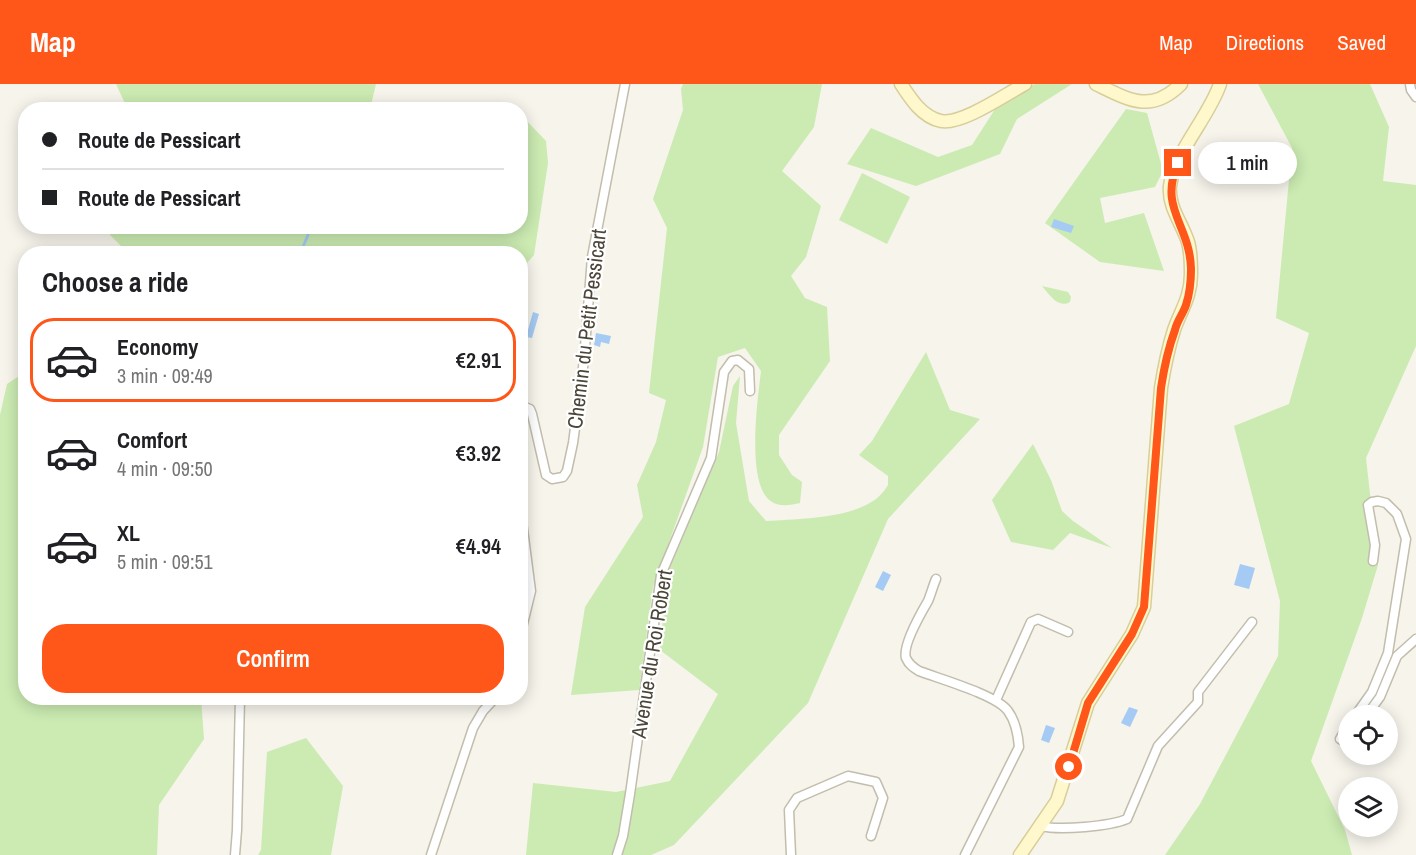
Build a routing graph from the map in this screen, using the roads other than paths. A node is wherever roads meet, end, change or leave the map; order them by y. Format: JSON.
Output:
{"nodes":[{"id":1,"x":625,"y":84,"type":"edge"},
{"id":2,"x":901,"y":84,"type":"edge"},
{"id":3,"x":1025,"y":84,"type":"edge"},
{"id":4,"x":1096,"y":84,"type":"edge"},
{"id":5,"x":1181,"y":84,"type":"edge"},
{"id":6,"x":1220,"y":84,"type":"edge"},
{"id":7,"x":1410,"y":84,"type":"edge"},
{"id":8,"x":1416,"y":97,"type":"edge"},
{"id":9,"x":750,"y":391,"type":"dead end"},
{"id":10,"x":528,"y":408,"type":"edge"},
{"id":11,"x":1373,"y":561,"type":"dead end"},
{"id":12,"x":528,"y":568,"type":"edge"},
{"id":13,"x":936,"y":579,"type":"dead end"},
{"id":14,"x":528,"y":603,"type":"edge"},
{"id":15,"x":1252,"y":622,"type":"dead end"},
{"id":16,"x":1068,"y":632,"type":"dead end"},
{"id":17,"x":1416,"y":639,"type":"edge"},
{"id":18,"x":996,"y":700,"type":"junction"},
{"id":19,"x":240,"y":705,"type":"edge"},
{"id":20,"x":489,"y":705,"type":"edge"},
{"id":21,"x":1363,"y":705,"type":"edge"},
{"id":22,"x":1374,"y":705,"type":"edge"},
{"id":23,"x":1041,"y":826,"type":"junction"},
{"id":24,"x":871,"y":836,"type":"dead end"},
{"id":25,"x":235,"y":855,"type":"edge"},
{"id":26,"x":431,"y":855,"type":"edge"},
{"id":27,"x":617,"y":855,"type":"edge"},
{"id":28,"x":791,"y":855,"type":"edge"},
{"id":29,"x":965,"y":855,"type":"edge"},
{"id":30,"x":1020,"y":855,"type":"edge"}],
"edges":[{"from":1,"to":10,"type":"street","name":"Chemin du Petit Pessicart"},
{"from":2,"to":3,"type":"street"},
{"from":4,"to":5,"type":"street"},
{"from":6,"to":23,"type":"street"},
{"from":7,"to":8,"type":"street"},
{"from":9,"to":27,"type":"street","name":"Avenue du Roi Robert"},
{"from":11,"to":21,"type":"street"},
{"from":12,"to":14,"type":"street"},
{"from":13,"to":18,"type":"street"},
{"from":15,"to":23,"type":"street"},
{"from":16,"to":18,"type":"street"},
{"from":17,"to":22,"type":"street"},
{"from":18,"to":29,"type":"street"},
{"from":19,"to":25,"type":"street"},
{"from":20,"to":26,"type":"street"},
{"from":23,"to":30,"type":"street"},
{"from":24,"to":28,"type":"street"}]}
